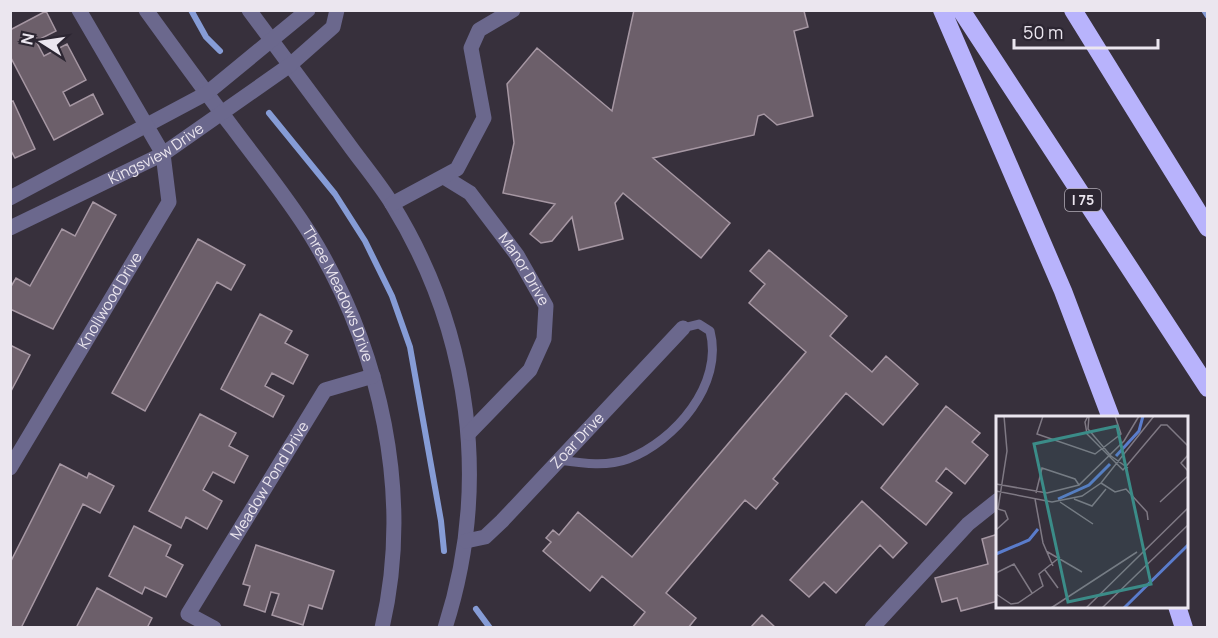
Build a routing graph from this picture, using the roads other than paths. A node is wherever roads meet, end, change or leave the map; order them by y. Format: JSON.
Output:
{"nodes":[{"id":1,"x":79,"y":10,"type":"edge"},
{"id":2,"x":146,"y":10,"type":"edge"},
{"id":3,"x":249,"y":10,"type":"edge"},
{"id":4,"x":308,"y":10,"type":"edge"},
{"id":5,"x":337,"y":10,"type":"edge"},
{"id":6,"x":513,"y":10,"type":"edge"},
{"id":7,"x":942,"y":10,"type":"edge"},
{"id":8,"x":961,"y":10,"type":"edge"},
{"id":9,"x":1073,"y":10,"type":"edge"},
{"id":10,"x":272,"y":40,"type":"junction"},
{"id":11,"x":290,"y":65,"type":"junction"},
{"id":12,"x":207,"y":93,"type":"junction"},
{"id":13,"x":222,"y":114,"type":"junction"},
{"id":14,"x":145,"y":127,"type":"junction"},
{"id":15,"x":163,"y":154,"type":"junction"},
{"id":16,"x":444,"y":177,"type":"junction"},
{"id":17,"x":10,"y":198,"type":"edge"},
{"id":18,"x":392,"y":204,"type":"junction"},
{"id":19,"x":1205,"y":223,"type":"edge"},
{"id":20,"x":10,"y":228,"type":"edge"},
{"id":21,"x":683,"y":328,"type":"joint"},
{"id":22,"x":373,"y":376,"type":"junction"},
{"id":23,"x":1208,"y":388,"type":"edge"},
{"id":24,"x":1111,"y":416,"type":"edge"},
{"id":25,"x":469,"y":433,"type":"junction"},
{"id":26,"x":559,"y":460,"type":"junction"},
{"id":27,"x":10,"y":468,"type":"edge"},
{"id":28,"x":996,"y":502,"type":"edge"},
{"id":29,"x":466,"y":542,"type":"junction"},
{"id":30,"x":1178,"y":608,"type":"edge"},
{"id":31,"x":184,"y":621,"type":"edge"},
{"id":32,"x":214,"y":627,"type":"edge"},
{"id":33,"x":382,"y":627,"type":"edge"},
{"id":34,"x":445,"y":627,"type":"edge"},
{"id":35,"x":873,"y":627,"type":"edge"},
{"id":36,"x":1184,"y":627,"type":"edge"}],
"edges":[{"from":1,"to":14,"type":"street","name":"Knollwood Drive"},
{"from":2,"to":12,"type":"street","name":"Three Meadows Drive"},
{"from":3,"to":10,"type":"street"},
{"from":4,"to":10,"type":"street","name":"Kingsview Drive"},
{"from":5,"to":11,"type":"street","name":"Kingsview Drive"},
{"from":6,"to":16,"type":"street"},
{"from":7,"to":24,"type":"highway"},
{"from":8,"to":23,"type":"highway","number":"I 75"},
{"from":9,"to":19,"type":"highway"},
{"from":10,"to":11,"type":"street"},
{"from":10,"to":12,"type":"street","name":"Kingsview Drive"},
{"from":11,"to":13,"type":"street","name":"Kingsview Drive"},
{"from":11,"to":18,"type":"street"},
{"from":12,"to":13,"type":"street","name":"Three Meadows Drive"},
{"from":12,"to":14,"type":"street","name":"Kingsview Drive"},
{"from":13,"to":15,"type":"street","name":"Kingsview Drive"},
{"from":13,"to":22,"type":"street","name":"Three Meadows Drive"},
{"from":14,"to":15,"type":"street","name":"Knollwood Drive"},
{"from":14,"to":17,"type":"street","name":"Kingsview Drive"},
{"from":15,"to":20,"type":"street","name":"Kingsview Drive"},
{"from":15,"to":27,"type":"street","name":"Knollwood Drive"},
{"from":16,"to":18,"type":"street"},
{"from":16,"to":25,"type":"street","name":"Manor Drive"},
{"from":18,"to":25,"type":"street"},
{"from":21,"to":26,"type":"street","name":"Zoar Drive"},
{"from":21,"to":26,"type":"lane"},
{"from":22,"to":31,"type":"street","name":"Meadow Pond Drive"},
{"from":22,"to":33,"type":"street","name":"Three Meadows Drive"},
{"from":25,"to":29,"type":"street"},
{"from":26,"to":29,"type":"street","name":"Zoar Drive"},
{"from":28,"to":35,"type":"street"},
{"from":29,"to":34,"type":"street"},
{"from":30,"to":36,"type":"highway"},
{"from":31,"to":32,"type":"street","name":"Meadow Pond Drive"}]}
